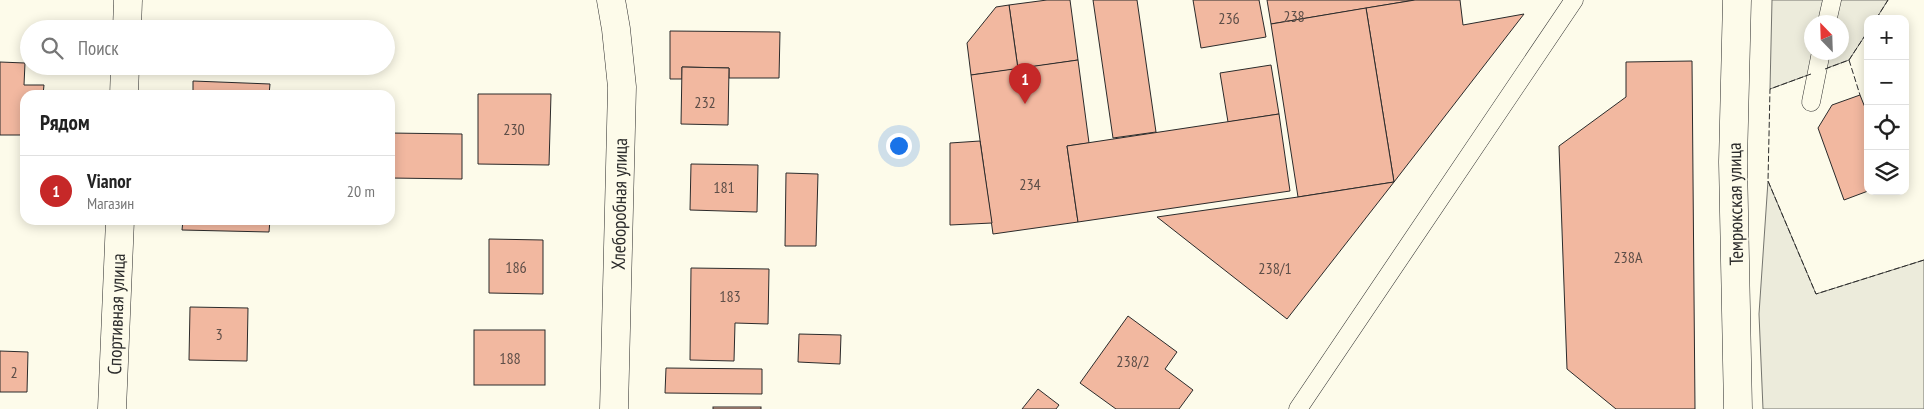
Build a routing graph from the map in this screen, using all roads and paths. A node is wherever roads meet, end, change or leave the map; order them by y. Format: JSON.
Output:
{"nodes":[{"id":1,"x":128,"y":0,"type":"edge"},
{"id":2,"x":611,"y":0,"type":"edge"},
{"id":3,"x":1574,"y":0,"type":"edge"},
{"id":4,"x":1737,"y":0,"type":"edge"},
{"id":5,"x":1832,"y":0,"type":"edge"},
{"id":6,"x":1829,"y":15,"type":"edge"},
{"id":7,"x":127,"y":20,"type":"edge"},
{"id":8,"x":1819,"y":60,"type":"edge"},
{"id":9,"x":125,"y":75,"type":"edge"},
{"id":10,"x":124,"y":90,"type":"edge"},
{"id":11,"x":1811,"y":102,"type":"dead end"},
{"id":12,"x":120,"y":225,"type":"edge"},
{"id":13,"x":112,"y":409,"type":"edge"},
{"id":14,"x":614,"y":409,"type":"edge"},
{"id":15,"x":1298,"y":409,"type":"edge"},
{"id":16,"x":1738,"y":409,"type":"edge"}],
"edges":[{"from":1,"to":7,"type":"street"},
{"from":2,"to":14,"type":"street","name":"Хлеборобная улица"},
{"from":3,"to":15,"type":"lane"},
{"from":4,"to":16,"type":"street","name":"Темрюкская улица"},
{"from":5,"to":6,"type":"lane"},
{"from":8,"to":11,"type":"lane"},
{"from":9,"to":10,"type":"street"},
{"from":12,"to":13,"type":"street","name":"Спортивная улица"}]}
